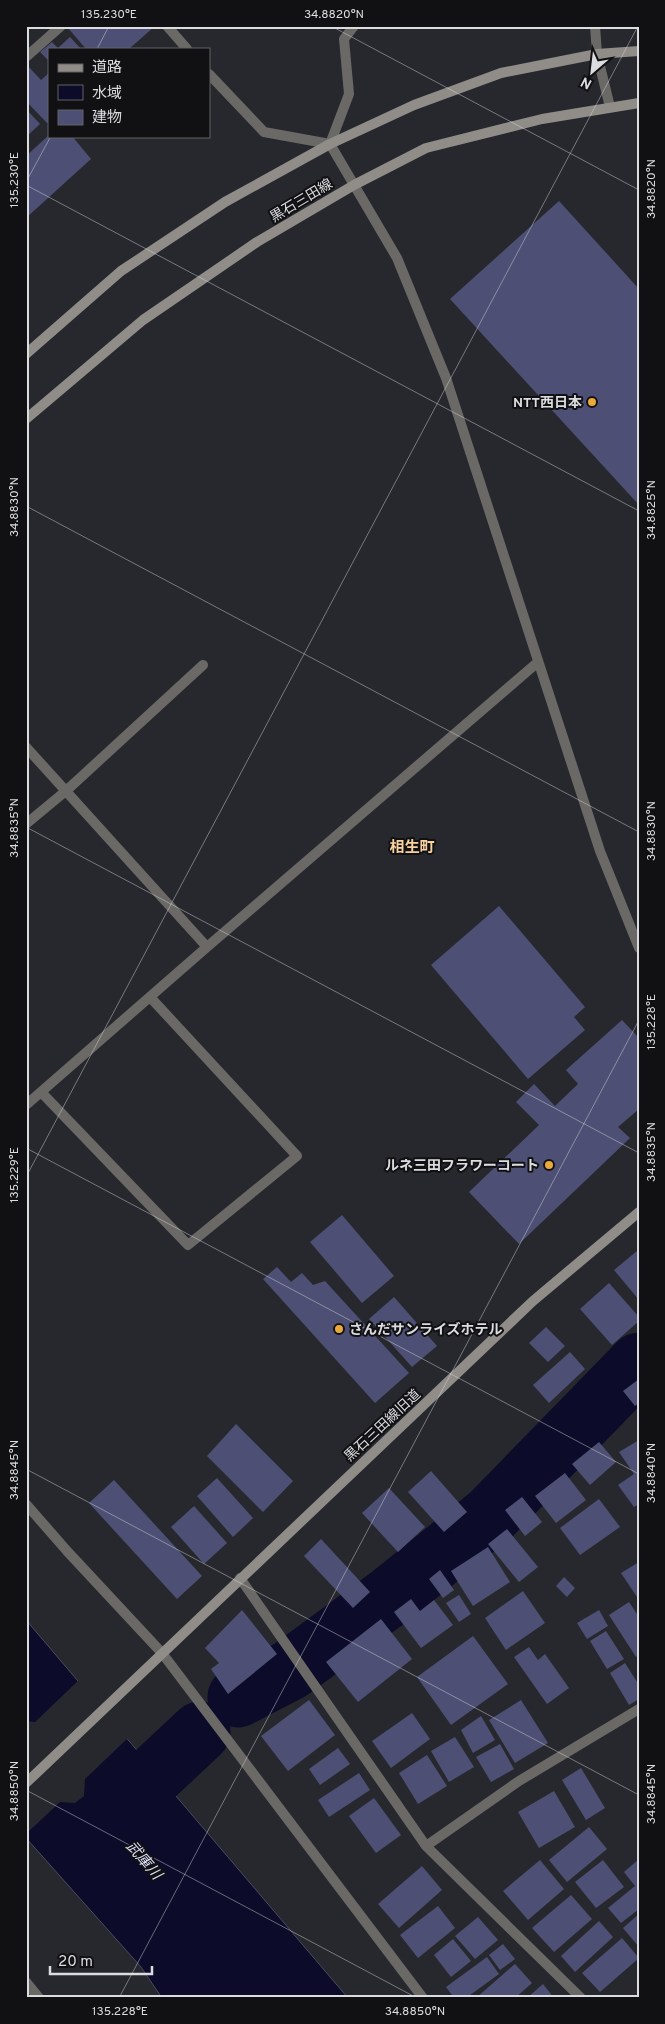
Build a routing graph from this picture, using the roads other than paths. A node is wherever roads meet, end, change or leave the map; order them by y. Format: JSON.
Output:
{"nodes":[{"id":1,"x":61,"y":26,"type":"edge"},
{"id":2,"x":168,"y":26,"type":"edge"},
{"id":3,"x":354,"y":26,"type":"edge"},
{"id":4,"x":596,"y":26,"type":"edge"},
{"id":5,"x":185,"y":48,"type":"edge"},
{"id":6,"x":639,"y":50,"type":"edge"},
{"id":7,"x":598,"y":54,"type":"junction"},
{"id":8,"x":26,"y":57,"type":"edge"},
{"id":9,"x":210,"y":75,"type":"edge"},
{"id":10,"x":639,"y":103,"type":"edge"},
{"id":11,"x":610,"y":107,"type":"junction"},
{"id":12,"x":330,"y":144,"type":"junction"},
{"id":13,"x":354,"y":184,"type":"junction"},
{"id":14,"x":26,"y":354,"type":"edge"},
{"id":15,"x":26,"y":419,"type":"edge"},
{"id":16,"x":538,"y":662,"type":"junction"},
{"id":17,"x":203,"y":665,"type":"dead end"},
{"id":18,"x":26,"y":747,"type":"edge"},
{"id":19,"x":66,"y":790,"type":"junction"},
{"id":20,"x":26,"y":824,"type":"edge"},
{"id":21,"x":207,"y":947,"type":"junction"},
{"id":22,"x":639,"y":948,"type":"edge"},
{"id":23,"x":150,"y":997,"type":"junction"},
{"id":24,"x":41,"y":1092,"type":"junction"},
{"id":25,"x":26,"y":1106,"type":"edge"},
{"id":26,"x":639,"y":1212,"type":"edge"},
{"id":27,"x":26,"y":1504,"type":"edge"},
{"id":28,"x":240,"y":1578,"type":"junction"},
{"id":29,"x":162,"y":1653,"type":"junction"},
{"id":30,"x":639,"y":1709,"type":"edge"},
{"id":31,"x":26,"y":1783,"type":"edge"},
{"id":32,"x":426,"y":1846,"type":"junction"},
{"id":33,"x":26,"y":1982,"type":"edge"},
{"id":34,"x":40,"y":1998,"type":"edge"},
{"id":35,"x":423,"y":1998,"type":"edge"},
{"id":36,"x":581,"y":1998,"type":"edge"}],
"edges":[{"from":1,"to":8,"type":"street"},
{"from":2,"to":5,"type":"street"},
{"from":3,"to":12,"type":"street"},
{"from":4,"to":7,"type":"street"},
{"from":6,"to":7,"type":"main road"},
{"from":7,"to":11,"type":"street"},
{"from":7,"to":12,"type":"main road"},
{"from":9,"to":12,"type":"street"},
{"from":10,"to":11,"type":"main road","name":"黒石三田線"},
{"from":11,"to":13,"type":"main road","name":"黒石三田線"},
{"from":12,"to":13,"type":"street"},
{"from":12,"to":14,"type":"main road"},
{"from":13,"to":15,"type":"main road","name":"黒石三田線"},
{"from":13,"to":16,"type":"street"},
{"from":16,"to":21,"type":"street"},
{"from":16,"to":22,"type":"street"},
{"from":17,"to":19,"type":"street"},
{"from":18,"to":19,"type":"street"},
{"from":19,"to":20,"type":"street"},
{"from":19,"to":21,"type":"street"},
{"from":21,"to":23,"type":"street"},
{"from":23,"to":24,"type":"street"},
{"from":23,"to":24,"type":"street"},
{"from":24,"to":25,"type":"street"},
{"from":26,"to":28,"type":"main road","name":"黒石三田線旧道"},
{"from":27,"to":29,"type":"street"},
{"from":28,"to":29,"type":"main road","name":"黒石三田線旧道"},
{"from":28,"to":32,"type":"street"},
{"from":29,"to":31,"type":"main road","name":"黒石三田線旧道"},
{"from":29,"to":35,"type":"street"},
{"from":30,"to":32,"type":"street"},
{"from":32,"to":36,"type":"street"},
{"from":33,"to":34,"type":"street"}]}
